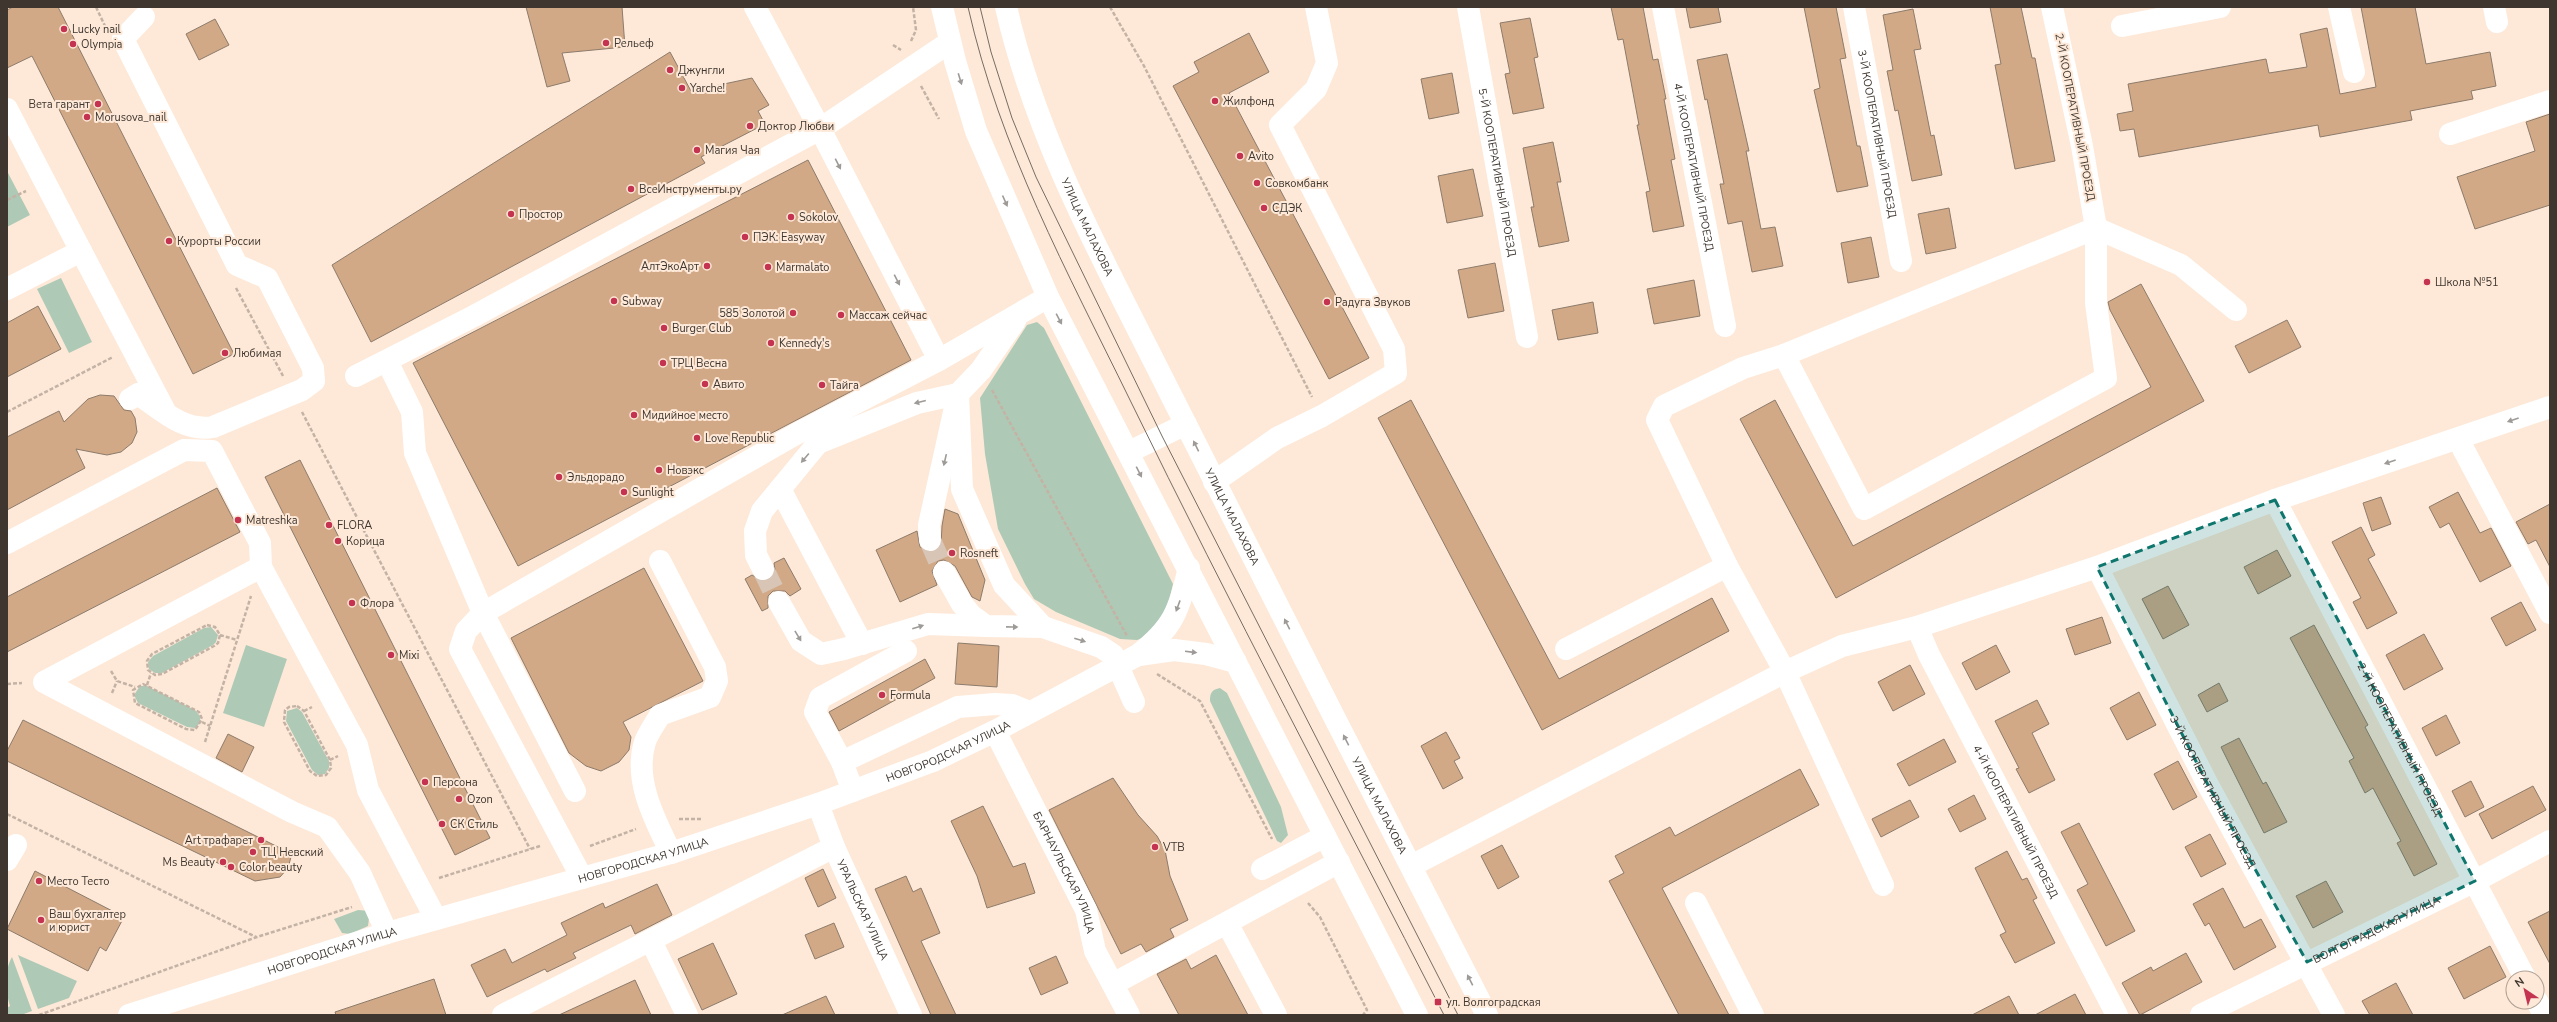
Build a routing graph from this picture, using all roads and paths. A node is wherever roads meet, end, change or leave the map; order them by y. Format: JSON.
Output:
{"nodes":[{"id":1,"x":96,"y":7,"type":"edge"},
{"id":2,"x":755,"y":7,"type":"edge"},
{"id":3,"x":942,"y":7,"type":"edge"},
{"id":4,"x":1006,"y":7,"type":"edge"},
{"id":5,"x":1110,"y":7,"type":"edge"},
{"id":6,"x":1316,"y":7,"type":"edge"},
{"id":7,"x":1468,"y":7,"type":"edge"},
{"id":8,"x":1663,"y":7,"type":"edge"},
{"id":9,"x":1854,"y":7,"type":"edge"},
{"id":10,"x":2052,"y":7,"type":"edge"},
{"id":11,"x":2220,"y":7,"type":"edge"},
{"id":12,"x":2339,"y":7,"type":"edge"},
{"id":13,"x":146,"y":10,"type":"edge"},
{"id":14,"x":2122,"y":26,"type":"dead end"},
{"id":15,"x":106,"y":28,"type":"dead end"},
{"id":16,"x":950,"y":42,"type":"junction"},
{"id":17,"x":2354,"y":72,"type":"dead end"},
{"id":18,"x":2550,"y":101,"type":"edge"},
{"id":19,"x":7,"y":109,"type":"edge"},
{"id":20,"x":820,"y":129,"type":"junction"},
{"id":21,"x":2450,"y":134,"type":"dead end"},
{"id":22,"x":2096,"y":228,"type":"junction"},
{"id":23,"x":81,"y":251,"type":"junction"},
{"id":24,"x":1901,"y":261,"type":"dead end"},
{"id":25,"x":235,"y":285,"type":"dead end"},
{"id":26,"x":7,"y":289,"type":"edge"},
{"id":27,"x":1048,"y":297,"type":"junction"},
{"id":28,"x":2236,"y":310,"type":"dead end"},
{"id":29,"x":1018,"y":316,"type":"junction"},
{"id":30,"x":1726,"y":326,"type":"dead end"},
{"id":31,"x":1527,"y":337,"type":"dead end"},
{"id":32,"x":131,"y":347,"type":"junction"},
{"id":33,"x":1784,"y":355,"type":"junction"},
{"id":34,"x":939,"y":360,"type":"junction"},
{"id":35,"x":386,"y":361,"type":"junction"},
{"id":36,"x":981,"y":370,"type":"junction"},
{"id":37,"x":356,"y":376,"type":"dead end"},
{"id":38,"x":293,"y":394,"type":"junction"},
{"id":39,"x":958,"y":394,"type":"junction"},
{"id":40,"x":130,"y":399,"type":"dead end"},
{"id":41,"x":2550,"y":407,"type":"edge"},
{"id":42,"x":7,"y":412,"type":"edge"},
{"id":43,"x":166,"y":413,"type":"junction"},
{"id":44,"x":1322,"y":416,"type":"junction"},
{"id":45,"x":1186,"y":424,"type":"junction"},
{"id":46,"x":2458,"y":439,"type":"junction"},
{"id":47,"x":1129,"y":452,"type":"junction"},
{"id":48,"x":1214,"y":482,"type":"junction"},
{"id":49,"x":780,"y":489,"type":"junction"},
{"id":50,"x":2275,"y":500,"type":"junction"},
{"id":51,"x":930,"y":540,"type":"tunnel mouth"},
{"id":52,"x":7,"y":544,"type":"edge"},
{"id":53,"x":660,"y":561,"type":"dead end"},
{"id":54,"x":1727,"y":566,"type":"junction"},
{"id":55,"x":261,"y":567,"type":"junction"},
{"id":56,"x":2097,"y":567,"type":"junction"},
{"id":57,"x":1189,"y":568,"type":"junction"},
{"id":58,"x":763,"y":569,"type":"tunnel mouth"},
{"id":59,"x":944,"y":572,"type":"tunnel mouth"},
{"id":60,"x":779,"y":602,"type":"tunnel mouth"},
{"id":61,"x":483,"y":613,"type":"junction"},
{"id":62,"x":2550,"y":613,"type":"edge"},
{"id":63,"x":986,"y":626,"type":"junction"},
{"id":64,"x":1043,"y":627,"type":"junction"},
{"id":65,"x":1917,"y":627,"type":"junction"},
{"id":66,"x":220,"y":635,"type":"junction"},
{"id":67,"x":237,"y":640,"type":"junction"},
{"id":68,"x":862,"y":644,"type":"junction"},
{"id":69,"x":1566,"y":649,"type":"dead end"},
{"id":70,"x":906,"y":651,"type":"dead end"},
{"id":71,"x":100,"y":653,"type":"junction"},
{"id":72,"x":1140,"y":656,"type":"junction"},
{"id":73,"x":1236,"y":662,"type":"junction"},
{"id":74,"x":1119,"y":666,"type":"junction"},
{"id":75,"x":1785,"y":672,"type":"junction"},
{"id":76,"x":151,"y":673,"type":"junction"},
{"id":77,"x":147,"y":685,"type":"junction"},
{"id":78,"x":135,"y":687,"type":"junction"},
{"id":79,"x":1134,"y":702,"type":"dead end"},
{"id":80,"x":1029,"y":712,"type":"junction"},
{"id":81,"x":202,"y":722,"type":"junction"},
{"id":82,"x":284,"y":722,"type":"joint"},
{"id":83,"x":210,"y":726,"type":"junction"},
{"id":84,"x":996,"y":731,"type":"junction"},
{"id":85,"x":842,"y":762,"type":"junction"},
{"id":86,"x":198,"y":763,"type":"junction"},
{"id":87,"x":575,"y":791,"type":"dead end"},
{"id":88,"x":853,"y":791,"type":"junction"},
{"id":89,"x":818,"y":804,"type":"junction"},
{"id":90,"x":7,"y":814,"type":"edge"},
{"id":91,"x":1325,"y":836,"type":"junction"},
{"id":92,"x":562,"y":840,"type":"junction"},
{"id":93,"x":2550,"y":841,"type":"edge"},
{"id":94,"x":834,"y":847,"type":"junction"},
{"id":95,"x":530,"y":848,"type":"junction"},
{"id":96,"x":671,"y":853,"type":"junction"},
{"id":97,"x":1282,"y":858,"type":"junction"},
{"id":98,"x":1339,"y":862,"type":"junction"},
{"id":99,"x":1411,"y":866,"type":"junction"},
{"id":100,"x":1262,"y":869,"type":"dead end"},
{"id":101,"x":582,"y":878,"type":"junction"},
{"id":102,"x":2475,"y":881,"type":"junction"},
{"id":103,"x":418,"y":885,"type":"junction"},
{"id":104,"x":1883,"y":885,"type":"dead end"},
{"id":105,"x":1296,"y":886,"type":"junction"},
{"id":106,"x":372,"y":900,"type":"junction"},
{"id":107,"x":1696,"y":903,"type":"dead end"},
{"id":108,"x":436,"y":919,"type":"junction"},
{"id":109,"x":1227,"y":923,"type":"junction"},
{"id":110,"x":387,"y":933,"type":"junction"},
{"id":111,"x":257,"y":937,"type":"junction"},
{"id":112,"x":651,"y":941,"type":"junction"},
{"id":113,"x":2307,"y":962,"type":"junction"},
{"id":114,"x":2521,"y":970,"type":"edge"},
{"id":115,"x":1113,"y":984,"type":"junction"},
{"id":116,"x":39,"y":1015,"type":"edge"},
{"id":117,"x":129,"y":1015,"type":"edge"},
{"id":118,"x":503,"y":1015,"type":"edge"},
{"id":119,"x":687,"y":1015,"type":"edge"},
{"id":120,"x":911,"y":1015,"type":"edge"},
{"id":121,"x":1129,"y":1015,"type":"edge"},
{"id":122,"x":1276,"y":1015,"type":"edge"},
{"id":123,"x":1363,"y":1015,"type":"edge"},
{"id":124,"x":1417,"y":1015,"type":"edge"},
{"id":125,"x":1487,"y":1015,"type":"edge"},
{"id":126,"x":1754,"y":1015,"type":"edge"},
{"id":127,"x":2117,"y":1015,"type":"edge"},
{"id":128,"x":2201,"y":1015,"type":"edge"},
{"id":129,"x":2334,"y":1015,"type":"edge"}],
"edges":[{"from":1,"to":15,"type":"path"},
{"from":2,"to":20,"type":"street"},
{"from":3,"to":16,"type":"street"},
{"from":4,"to":45,"type":"street","name":"УЛИЦА МАЛАХОВА"},
{"from":5,"to":44,"type":"path"},
{"from":6,"to":44,"type":"street"},
{"from":7,"to":31,"type":"street","name":"5-Й КООПЕРАТИВНЫЙ ПРОЕЗД"},
{"from":8,"to":30,"type":"street","name":"4-Й КООПЕРАТИВНЫЙ ПРОЕЗД"},
{"from":9,"to":24,"type":"street","name":"3-Й КООПЕРАТИВНЫЙ ПРОЕЗД"},
{"from":10,"to":22,"type":"street","name":"2-Й КООПЕРАТИВНЫЙ ПРОЕЗД"},
{"from":11,"to":14,"type":"street"},
{"from":12,"to":17,"type":"street"},
{"from":13,"to":38,"type":"street"},
{"from":16,"to":20,"type":"street"},
{"from":16,"to":27,"type":"street","one_way":true},
{"from":18,"to":21,"type":"street"},
{"from":19,"to":23,"type":"street"},
{"from":20,"to":34,"type":"street","one_way":true},
{"from":20,"to":35,"type":"street"},
{"from":22,"to":28,"type":"street"},
{"from":22,"to":33,"type":"street"},
{"from":22,"to":33,"type":"street","name":"2-Й КООПЕРАТИВНЫЙ ПРОЕЗД"},
{"from":23,"to":26,"type":"street"},
{"from":23,"to":32,"type":"street"},
{"from":25,"to":38,"type":"path"},
{"from":27,"to":29,"type":"street"},
{"from":27,"to":47,"type":"street","one_way":true},
{"from":29,"to":34,"type":"street"},
{"from":29,"to":36,"type":"street"},
{"from":32,"to":42,"type":"path"},
{"from":32,"to":43,"type":"street"},
{"from":33,"to":54,"type":"street"},
{"from":34,"to":61,"type":"street"},
{"from":35,"to":37,"type":"street"},
{"from":35,"to":61,"type":"street"},
{"from":36,"to":39,"type":"street"},
{"from":36,"to":72,"type":"path"},
{"from":38,"to":43,"type":"street"},
{"from":38,"to":95,"type":"path"},
{"from":39,"to":49,"type":"street","one_way":true},
{"from":39,"to":51,"type":"street","one_way":true},
{"from":39,"to":64,"type":"street"},
{"from":40,"to":43,"type":"street"},
{"from":41,"to":46,"type":"street","one_way":true},
{"from":44,"to":48,"type":"street"},
{"from":45,"to":47,"type":"street"},
{"from":48,"to":45,"type":"street","name":"УЛИЦА МАЛАХОВА","one_way":true},
{"from":46,"to":50,"type":"street","one_way":true},
{"from":46,"to":62,"type":"street"},
{"from":47,"to":57,"type":"street","one_way":true},
{"from":99,"to":48,"type":"street","name":"УЛИЦА МАЛАХОВА","one_way":true},
{"from":49,"to":58,"type":"street"},
{"from":49,"to":68,"type":"street"},
{"from":50,"to":56,"type":"street"},
{"from":50,"to":102,"type":"street","name":"2-Й КООПЕРАТИВНЫЙ ПРОЕЗД"},
{"from":52,"to":55,"type":"street"},
{"from":53,"to":96,"type":"street"},
{"from":54,"to":69,"type":"street"},
{"from":54,"to":75,"type":"street"},
{"from":55,"to":67,"type":"path"},
{"from":55,"to":71,"type":"street"},
{"from":55,"to":103,"type":"street"},
{"from":56,"to":65,"type":"street"},
{"from":56,"to":113,"type":"street","name":"3-Й КООПЕРАТИВНЫЙ ПРОЕЗД"},
{"from":57,"to":72,"type":"street","one_way":true},
{"from":57,"to":73,"type":"street"},
{"from":59,"to":63,"type":"street"},
{"from":60,"to":68,"type":"street","one_way":true},
{"from":61,"to":87,"type":"street"},
{"from":61,"to":92,"type":"street"},
{"from":63,"to":64,"type":"street","one_way":true},
{"from":68,"to":63,"type":"street","one_way":true},
{"from":64,"to":74,"type":"street","one_way":true},
{"from":65,"to":75,"type":"street"},
{"from":65,"to":127,"type":"street","name":"4-Й КООПЕРАТИВНЫЙ ПРОЕЗД"},
{"from":66,"to":67,"type":"path"},
{"from":66,"to":76,"type":"path"},
{"from":66,"to":76,"type":"path"},
{"from":67,"to":83,"type":"path"},
{"from":70,"to":85,"type":"street"},
{"from":71,"to":78,"type":"path"},
{"from":71,"to":86,"type":"street"},
{"from":72,"to":73,"type":"street","one_way":true},
{"from":72,"to":74,"type":"street","name":"НОВГОРОДСКАЯ УЛИЦА"},
{"from":72,"to":97,"type":"path"},
{"from":73,"to":91,"type":"street"},
{"from":74,"to":79,"type":"street"},
{"from":74,"to":80,"type":"street","name":"НОВГОРОДСКАЯ УЛИЦА"},
{"from":75,"to":99,"type":"street"},
{"from":75,"to":104,"type":"street"},
{"from":76,"to":77,"type":"path"},
{"from":77,"to":78,"type":"path"},
{"from":77,"to":81,"type":"path"},
{"from":78,"to":81,"type":"path"},
{"from":80,"to":84,"type":"street","name":"НОВГОРОДСКАЯ УЛИЦА"},
{"from":80,"to":85,"type":"street"},
{"from":81,"to":83,"type":"path"},
{"from":82,"to":82,"type":"path"},
{"from":83,"to":86,"type":"path"},
{"from":84,"to":88,"type":"street","name":"НОВГОРОДСКАЯ УЛИЦА"},
{"from":84,"to":115,"type":"street","name":"БАРНАУЛЬСКАЯ УЛИЦА"},
{"from":85,"to":88,"type":"street"},
{"from":86,"to":106,"type":"street"},
{"from":88,"to":89,"type":"street","name":"НОВГОРОДСКАЯ УЛИЦА"},
{"from":89,"to":94,"type":"street","name":"УРАЛЬСКАЯ УЛИЦА"},
{"from":89,"to":96,"type":"street","name":"НОВГОРОДСКАЯ УЛИЦА"},
{"from":90,"to":111,"type":"path"},
{"from":91,"to":97,"type":"street"},
{"from":91,"to":98,"type":"street"},
{"from":92,"to":95,"type":"path"},
{"from":92,"to":101,"type":"street"},
{"from":93,"to":102,"type":"street","name":"ВОЛГОГРАДСКАЯ УЛИЦА"},
{"from":94,"to":112,"type":"street"},
{"from":94,"to":120,"type":"street","name":"УРАЛЬСКАЯ УЛИЦА"},
{"from":95,"to":103,"type":"path"},
{"from":96,"to":101,"type":"street","name":"НОВГОРОДСКАЯ УЛИЦА"},
{"from":97,"to":100,"type":"street"},
{"from":98,"to":105,"type":"street"},
{"from":98,"to":124,"type":"street"},
{"from":125,"to":99,"type":"street","name":"УЛИЦА МАЛАХОВА","one_way":true},
{"from":101,"to":108,"type":"street","name":"НОВГОРОДСКАЯ УЛИЦА"},
{"from":102,"to":113,"type":"street","name":"ВОЛГОГРАДСКАЯ УЛИЦА"},
{"from":102,"to":114,"type":"street","name":"2-Й КООПЕРАТИВНЫЙ ПРОЕЗД"},
{"from":103,"to":108,"type":"street"},
{"from":105,"to":109,"type":"street"},
{"from":105,"to":123,"type":"path"},
{"from":106,"to":110,"type":"street"},
{"from":106,"to":111,"type":"path"},
{"from":107,"to":126,"type":"street"},
{"from":108,"to":110,"type":"street","name":"НОВГОРОДСКАЯ УЛИЦА"},
{"from":109,"to":115,"type":"street"},
{"from":109,"to":122,"type":"street"},
{"from":110,"to":117,"type":"street","name":"НОВГОРОДСКАЯ УЛИЦА"},
{"from":111,"to":116,"type":"path"},
{"from":112,"to":118,"type":"street"},
{"from":112,"to":119,"type":"street"},
{"from":113,"to":128,"type":"street","name":"ВОЛГОГРАДСКАЯ УЛИЦА"},
{"from":113,"to":129,"type":"street","name":"3-Й КООПЕРАТИВНЫЙ ПРОЕЗД"},
{"from":115,"to":121,"type":"street","name":"БАРНАУЛЬСКАЯ УЛИЦА"}]}
